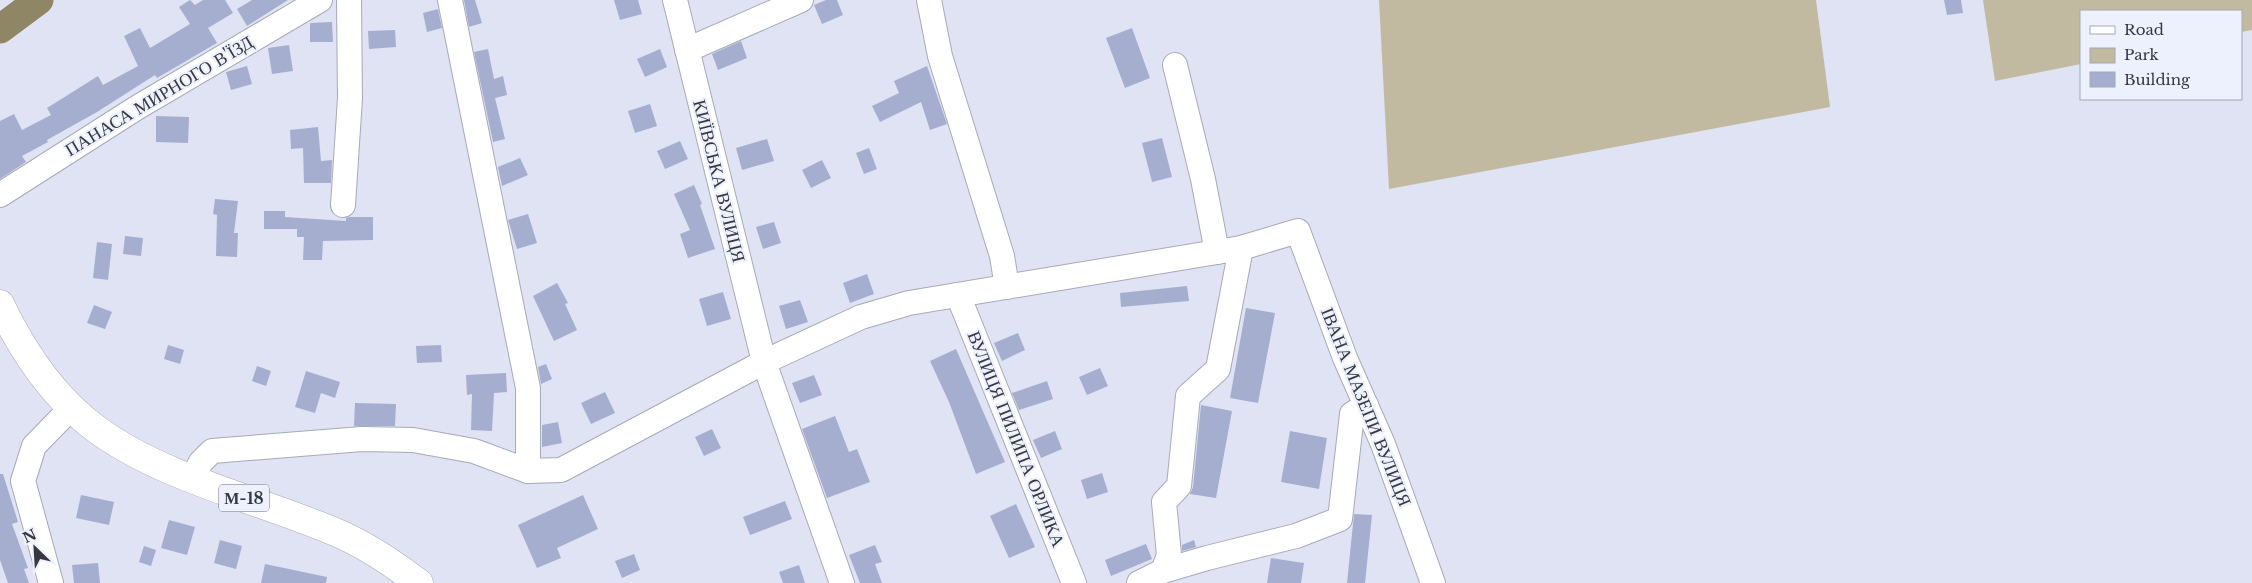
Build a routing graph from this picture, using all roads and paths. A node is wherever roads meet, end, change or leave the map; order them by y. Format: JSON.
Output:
{"nodes":[{"id":1,"x":320,"y":0,"type":"edge"},
{"id":2,"x":350,"y":0,"type":"edge"},
{"id":3,"x":450,"y":0,"type":"edge"},
{"id":4,"x":675,"y":0,"type":"edge"},
{"id":5,"x":800,"y":0,"type":"edge"},
{"id":6,"x":929,"y":0,"type":"edge"},
{"id":7,"x":687,"y":50,"type":"junction"},
{"id":8,"x":1175,"y":65,"type":"dead end"},
{"id":9,"x":0,"y":195,"type":"edge"},
{"id":10,"x":343,"y":205,"type":"dead end"},
{"id":11,"x":1241,"y":248,"type":"junction"},
{"id":12,"x":1217,"y":252,"type":"junction"},
{"id":13,"x":1007,"y":287,"type":"junction"},
{"id":14,"x":958,"y":295,"type":"junction"},
{"id":15,"x":0,"y":304,"type":"edge"},
{"id":16,"x":764,"y":362,"type":"junction"},
{"id":17,"x":1366,"y":406,"type":"junction"},
{"id":18,"x":71,"y":408,"type":"junction"},
{"id":19,"x":528,"y":471,"type":"junction"},
{"id":20,"x":192,"y":478,"type":"junction"},
{"id":21,"x":1163,"y":571,"type":"junction"},
{"id":22,"x":51,"y":583,"type":"edge"},
{"id":23,"x":419,"y":583,"type":"edge"},
{"id":24,"x":842,"y":583,"type":"edge"},
{"id":25,"x":1074,"y":583,"type":"edge"},
{"id":26,"x":1139,"y":583,"type":"edge"},
{"id":27,"x":1433,"y":583,"type":"edge"}],
"edges":[{"from":1,"to":9,"type":"street","name":"ПАНАСА МИРНОГО В'ЇЗД"},
{"from":2,"to":10,"type":"street"},
{"from":3,"to":19,"type":"street"},
{"from":4,"to":7,"type":"street","name":"КИЇВСЬКА ВУЛИЦЯ"},
{"from":5,"to":7,"type":"street"},
{"from":6,"to":13,"type":"street"},
{"from":7,"to":16,"type":"street","name":"КИЇВСЬКА ВУЛИЦЯ"},
{"from":8,"to":12,"type":"street"},
{"from":11,"to":12,"type":"street"},
{"from":11,"to":17,"type":"street","name":"ІВАНА МАЗЕПИ ВУЛИЦЯ"},
{"from":11,"to":21,"type":"street"},
{"from":12,"to":13,"type":"street"},
{"from":13,"to":14,"type":"street"},
{"from":14,"to":16,"type":"street"},
{"from":14,"to":25,"type":"street","name":"ВУЛИЦЯ ПИЛИПА ОРЛИКА"},
{"from":15,"to":18,"type":"highway","number":"М-18"},
{"from":16,"to":19,"type":"street"},
{"from":16,"to":24,"type":"street","name":"КИЇВСЬКА ВУЛИЦЯ"},
{"from":17,"to":21,"type":"street"},
{"from":17,"to":27,"type":"street","name":"ІВАНА МАЗЕПИ ВУЛИЦЯ"},
{"from":18,"to":20,"type":"highway","number":"М-18"},
{"from":18,"to":22,"type":"street"},
{"from":19,"to":20,"type":"street"},
{"from":20,"to":23,"type":"highway","number":"М-18"},
{"from":21,"to":26,"type":"street"}]}
